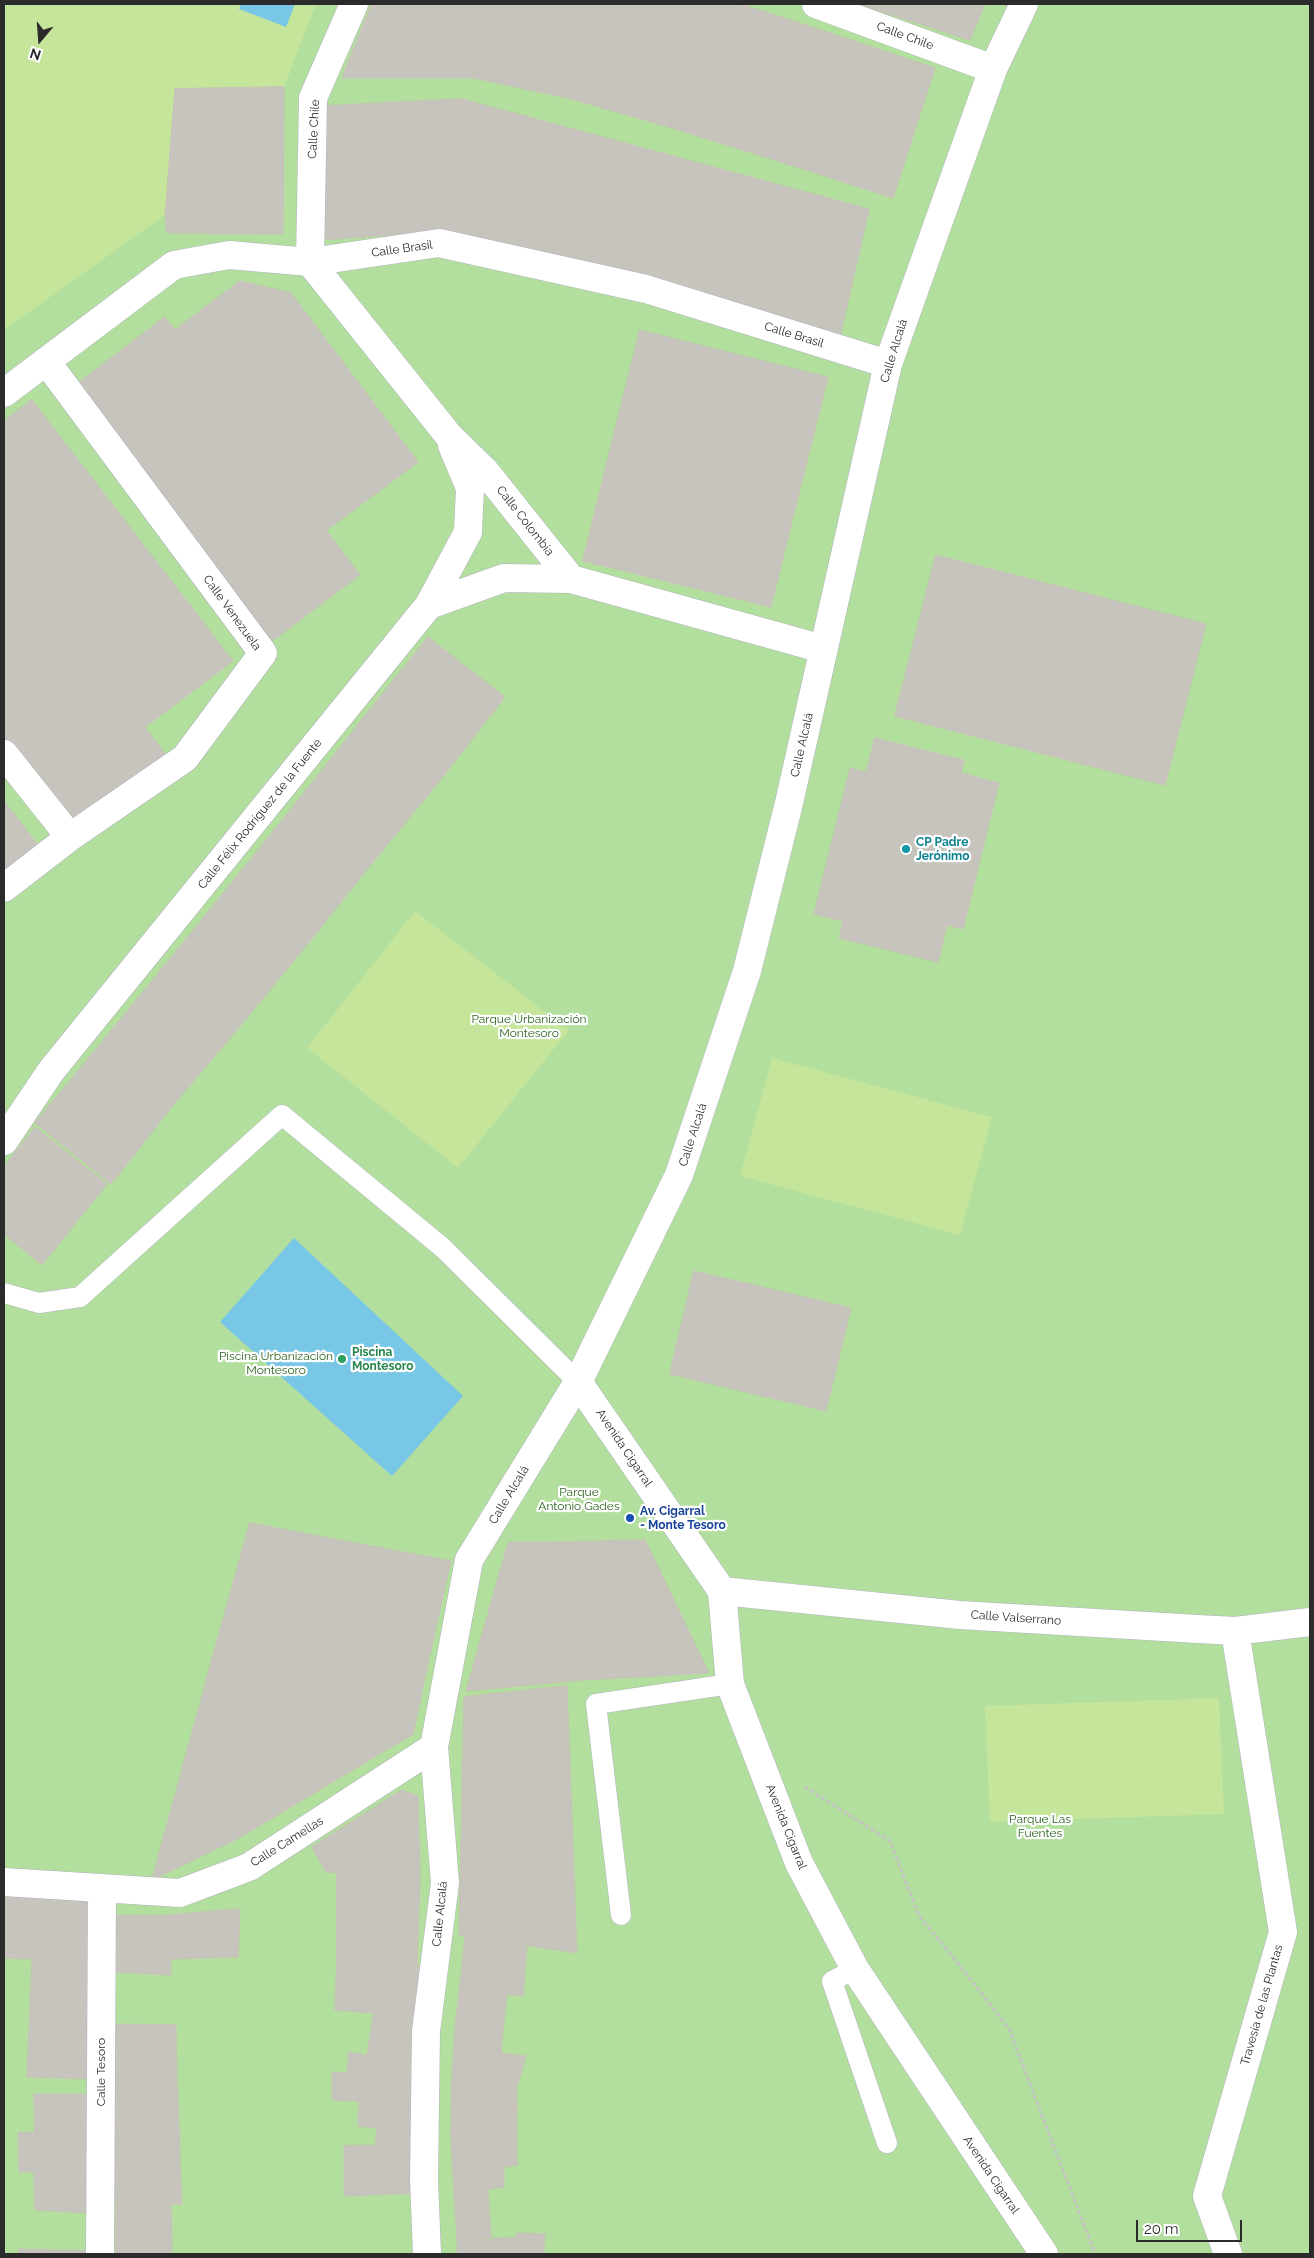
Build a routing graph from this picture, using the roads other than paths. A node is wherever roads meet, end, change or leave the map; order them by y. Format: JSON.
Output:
{"nodes":[{"id":1,"x":354,"y":4,"type":"edge"},
{"id":2,"x":816,"y":4,"type":"edge"},
{"id":3,"x":1024,"y":4,"type":"edge"},
{"id":4,"x":993,"y":69,"type":"junction"},
{"id":5,"x":310,"y":262,"type":"junction"},
{"id":6,"x":46,"y":361,"type":"junction"},
{"id":7,"x":888,"y":364,"type":"junction"},
{"id":8,"x":4,"y":393,"type":"edge"},
{"id":9,"x":449,"y":436,"type":"junction"},
{"id":10,"x":571,"y":579,"type":"junction"},
{"id":11,"x":429,"y":605,"type":"junction"},
{"id":12,"x":824,"y":649,"type":"junction"},
{"id":13,"x":4,"y":754,"type":"edge"},
{"id":14,"x":70,"y":837,"type":"junction"},
{"id":15,"x":4,"y":888,"type":"edge"},
{"id":16,"x":4,"y":1141,"type":"edge"},
{"id":17,"x":4,"y":1293,"type":"edge"},
{"id":18,"x":578,"y":1382,"type":"junction"},
{"id":19,"x":722,"y":1591,"type":"junction"},
{"id":20,"x":1310,"y":1622,"type":"edge"},
{"id":21,"x":1235,"y":1631,"type":"junction"},
{"id":22,"x":730,"y":1684,"type":"junction"},
{"id":23,"x":434,"y":1748,"type":"junction"},
{"id":24,"x":4,"y":1882,"type":"edge"},
{"id":25,"x":102,"y":1890,"type":"junction"},
{"id":26,"x":621,"y":1915,"type":"dead end"},
{"id":27,"x":855,"y":1969,"type":"junction"},
{"id":28,"x":887,"y":2143,"type":"dead end"},
{"id":29,"x":100,"y":2254,"type":"edge"},
{"id":30,"x":427,"y":2254,"type":"edge"},
{"id":31,"x":1044,"y":2254,"type":"edge"},
{"id":32,"x":1228,"y":2254,"type":"edge"}],
"edges":[{"from":1,"to":5,"type":"street","name":"Calle Chile"},
{"from":2,"to":4,"type":"street","name":"Calle Chile"},
{"from":3,"to":4,"type":"street","name":"Calle Alcalá"},
{"from":4,"to":7,"type":"street","name":"Calle Alcalá"},
{"from":5,"to":6,"type":"street","name":"Calle Brasil"},
{"from":5,"to":7,"type":"street","name":"Calle Brasil"},
{"from":5,"to":9,"type":"street","name":"Calle Colombia"},
{"from":6,"to":8,"type":"street","name":"Calle Brasil"},
{"from":6,"to":14,"type":"street","name":"Calle Venezuela"},
{"from":7,"to":12,"type":"street","name":"Calle Alcalá"},
{"from":9,"to":10,"type":"street","name":"Calle Colombia"},
{"from":9,"to":11,"type":"street","name":"Calle Félix Rodríguez de la Fuente"},
{"from":10,"to":11,"type":"street"},
{"from":10,"to":12,"type":"street"},
{"from":11,"to":16,"type":"street","name":"Calle Félix Rodríguez de la Fuente"},
{"from":12,"to":18,"type":"street","name":"Calle Alcalá"},
{"from":13,"to":14,"type":"street"},
{"from":14,"to":15,"type":"street","name":"Calle Venezuela"},
{"from":17,"to":18,"type":"lane"},
{"from":18,"to":19,"type":"street","name":"Avenida Cigarral"},
{"from":18,"to":23,"type":"street","name":"Calle Alcalá"},
{"from":19,"to":21,"type":"street","name":"Calle Valserrano"},
{"from":19,"to":22,"type":"street","name":"Avenida Cigarral"},
{"from":20,"to":21,"type":"street","name":"Calle Valserrano"},
{"from":21,"to":32,"type":"street","name":"Travesía de las Plantas"},
{"from":22,"to":26,"type":"lane"},
{"from":22,"to":27,"type":"street","name":"Avenida Cigarral"},
{"from":23,"to":25,"type":"street","name":"Calle Camellas"},
{"from":23,"to":30,"type":"street","name":"Calle Alcalá"},
{"from":24,"to":25,"type":"street","name":"Calle Camellas"},
{"from":25,"to":29,"type":"street","name":"Calle Tesoro"},
{"from":27,"to":28,"type":"lane"},
{"from":27,"to":31,"type":"street","name":"Avenida Cigarral"}]}
